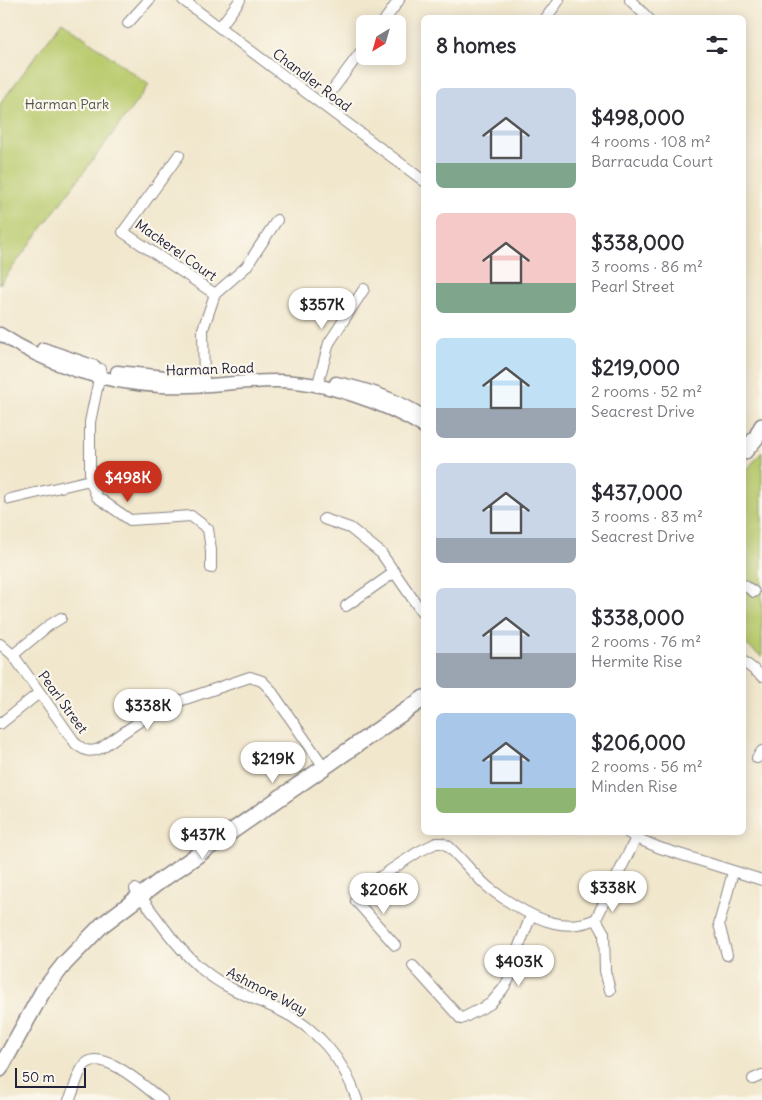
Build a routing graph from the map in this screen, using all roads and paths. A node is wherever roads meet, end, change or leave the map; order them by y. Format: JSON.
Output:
{"nodes":[{"id":1,"x":149,"y":0,"type":"edge"},
{"id":2,"x":184,"y":0,"type":"edge"},
{"id":3,"x":240,"y":0,"type":"edge"},
{"id":4,"x":399,"y":0,"type":"edge"},
{"id":5,"x":559,"y":0,"type":"edge"},
{"id":6,"x":630,"y":0,"type":"edge"},
{"id":7,"x":388,"y":15,"type":"edge"},
{"id":8,"x":548,"y":15,"type":"edge"},
{"id":9,"x":645,"y":15,"type":"edge"},
{"id":10,"x":128,"y":23,"type":"dead end"},
{"id":11,"x":220,"y":27,"type":"junction"},
{"id":12,"x":356,"y":58,"type":"edge"},
{"id":13,"x":322,"y":104,"type":"junction"},
{"id":14,"x":179,"y":155,"type":"dead end"},
{"id":15,"x":421,"y":178,"type":"edge"},
{"id":16,"x":276,"y":220,"type":"dead end"},
{"id":17,"x":364,"y":289,"type":"dead end"},
{"id":18,"x":215,"y":294,"type":"junction"},
{"id":19,"x":0,"y":324,"type":"edge"},
{"id":20,"x":0,"y":334,"type":"edge"},
{"id":21,"x":100,"y":373,"type":"junction"},
{"id":22,"x":204,"y":381,"type":"junction"},
{"id":23,"x":318,"y":383,"type":"junction"},
{"id":24,"x":421,"y":417,"type":"edge"},
{"id":25,"x":762,"y":426,"type":"edge"},
{"id":26,"x":762,"y":442,"type":"edge"},
{"id":27,"x":746,"y":450,"type":"edge"},
{"id":28,"x":746,"y":461,"type":"edge"},
{"id":29,"x":90,"y":480,"type":"junction"},
{"id":30,"x":10,"y":499,"type":"dead end"},
{"id":31,"x":324,"y":519,"type":"dead end"},
{"id":32,"x":211,"y":568,"type":"dead end"},
{"id":33,"x":395,"y":572,"type":"junction"},
{"id":34,"x":746,"y":587,"type":"edge"},
{"id":35,"x":754,"y":592,"type":"dead end"},
{"id":36,"x":346,"y":606,"type":"dead end"},
{"id":37,"x":421,"y":611,"type":"edge"},
{"id":38,"x":62,"y":618,"type":"dead end"},
{"id":39,"x":0,"y":644,"type":"edge"},
{"id":40,"x":13,"y":655,"type":"junction"},
{"id":41,"x":746,"y":664,"type":"edge"},
{"id":42,"x":762,"y":676,"type":"edge"},
{"id":43,"x":421,"y":690,"type":"edge"},
{"id":44,"x":39,"y":693,"type":"junction"},
{"id":45,"x":421,"y":700,"type":"edge"},
{"id":46,"x":0,"y":724,"type":"edge"},
{"id":47,"x":321,"y":764,"type":"junction"},
{"id":48,"x":632,"y":835,"type":"edge"},
{"id":49,"x":636,"y":838,"type":"junction"},
{"id":50,"x":733,"y":872,"type":"junction"},
{"id":51,"x":762,"y":880,"type":"edge"},
{"id":52,"x":138,"y":892,"type":"junction"},
{"id":53,"x":531,"y":916,"type":"junction"},
{"id":54,"x":596,"y":919,"type":"junction"},
{"id":55,"x":394,"y":945,"type":"dead end"},
{"id":56,"x":727,"y":955,"type":"dead end"},
{"id":57,"x":413,"y":966,"type":"dead end"},
{"id":58,"x":610,"y":990,"type":"dead end"},
{"id":59,"x":0,"y":1050,"type":"edge"},
{"id":60,"x":0,"y":1070,"type":"edge"},
{"id":61,"x":69,"y":1100,"type":"edge"},
{"id":62,"x":162,"y":1100,"type":"edge"},
{"id":63,"x":357,"y":1100,"type":"edge"}],
"edges":[{"from":1,"to":10,"type":"street"},
{"from":2,"to":11,"type":"street","name":"Chandler Road"},
{"from":3,"to":11,"type":"street"},
{"from":4,"to":7,"type":"street"},
{"from":5,"to":8,"type":"street"},
{"from":6,"to":9,"type":"street"},
{"from":11,"to":13,"type":"street","name":"Chandler Road"},
{"from":12,"to":13,"type":"street"},
{"from":13,"to":15,"type":"street","name":"Chandler Road"},
{"from":14,"to":18,"type":"street","name":"Mackerel Court"},
{"from":16,"to":18,"type":"street"},
{"from":17,"to":23,"type":"street"},
{"from":18,"to":22,"type":"street"},
{"from":19,"to":21,"type":"street","name":"Harman Road"},
{"from":20,"to":21,"type":"street","name":"Harman Road"},
{"from":21,"to":22,"type":"street","name":"Harman Road"},
{"from":21,"to":29,"type":"street"},
{"from":22,"to":23,"type":"street","name":"Harman Road"},
{"from":23,"to":24,"type":"street","name":"Harman Road"},
{"from":25,"to":27,"type":"main road"},
{"from":26,"to":28,"type":"main road"},
{"from":29,"to":30,"type":"street"},
{"from":29,"to":32,"type":"street"},
{"from":31,"to":33,"type":"street"},
{"from":33,"to":36,"type":"street"},
{"from":33,"to":37,"type":"street"},
{"from":34,"to":35,"type":"street"},
{"from":38,"to":40,"type":"street"},
{"from":39,"to":40,"type":"street","name":"Pearl Street"},
{"from":40,"to":44,"type":"street","name":"Pearl Street"},
{"from":41,"to":42,"type":"street"},
{"from":43,"to":47,"type":"main road"},
{"from":44,"to":46,"type":"street"},
{"from":44,"to":47,"type":"street","name":"Pearl Street"},
{"from":45,"to":47,"type":"main road"},
{"from":47,"to":52,"type":"main road"},
{"from":48,"to":49,"type":"street"},
{"from":49,"to":50,"type":"street"},
{"from":49,"to":54,"type":"street"},
{"from":50,"to":51,"type":"street"},
{"from":50,"to":56,"type":"street"},
{"from":52,"to":59,"type":"main road"},
{"from":52,"to":60,"type":"main road"},
{"from":52,"to":63,"type":"street","name":"Ashmore Way"},
{"from":53,"to":54,"type":"street"},
{"from":53,"to":55,"type":"street"},
{"from":53,"to":57,"type":"street"},
{"from":54,"to":58,"type":"street"},
{"from":61,"to":62,"type":"street"}]}
